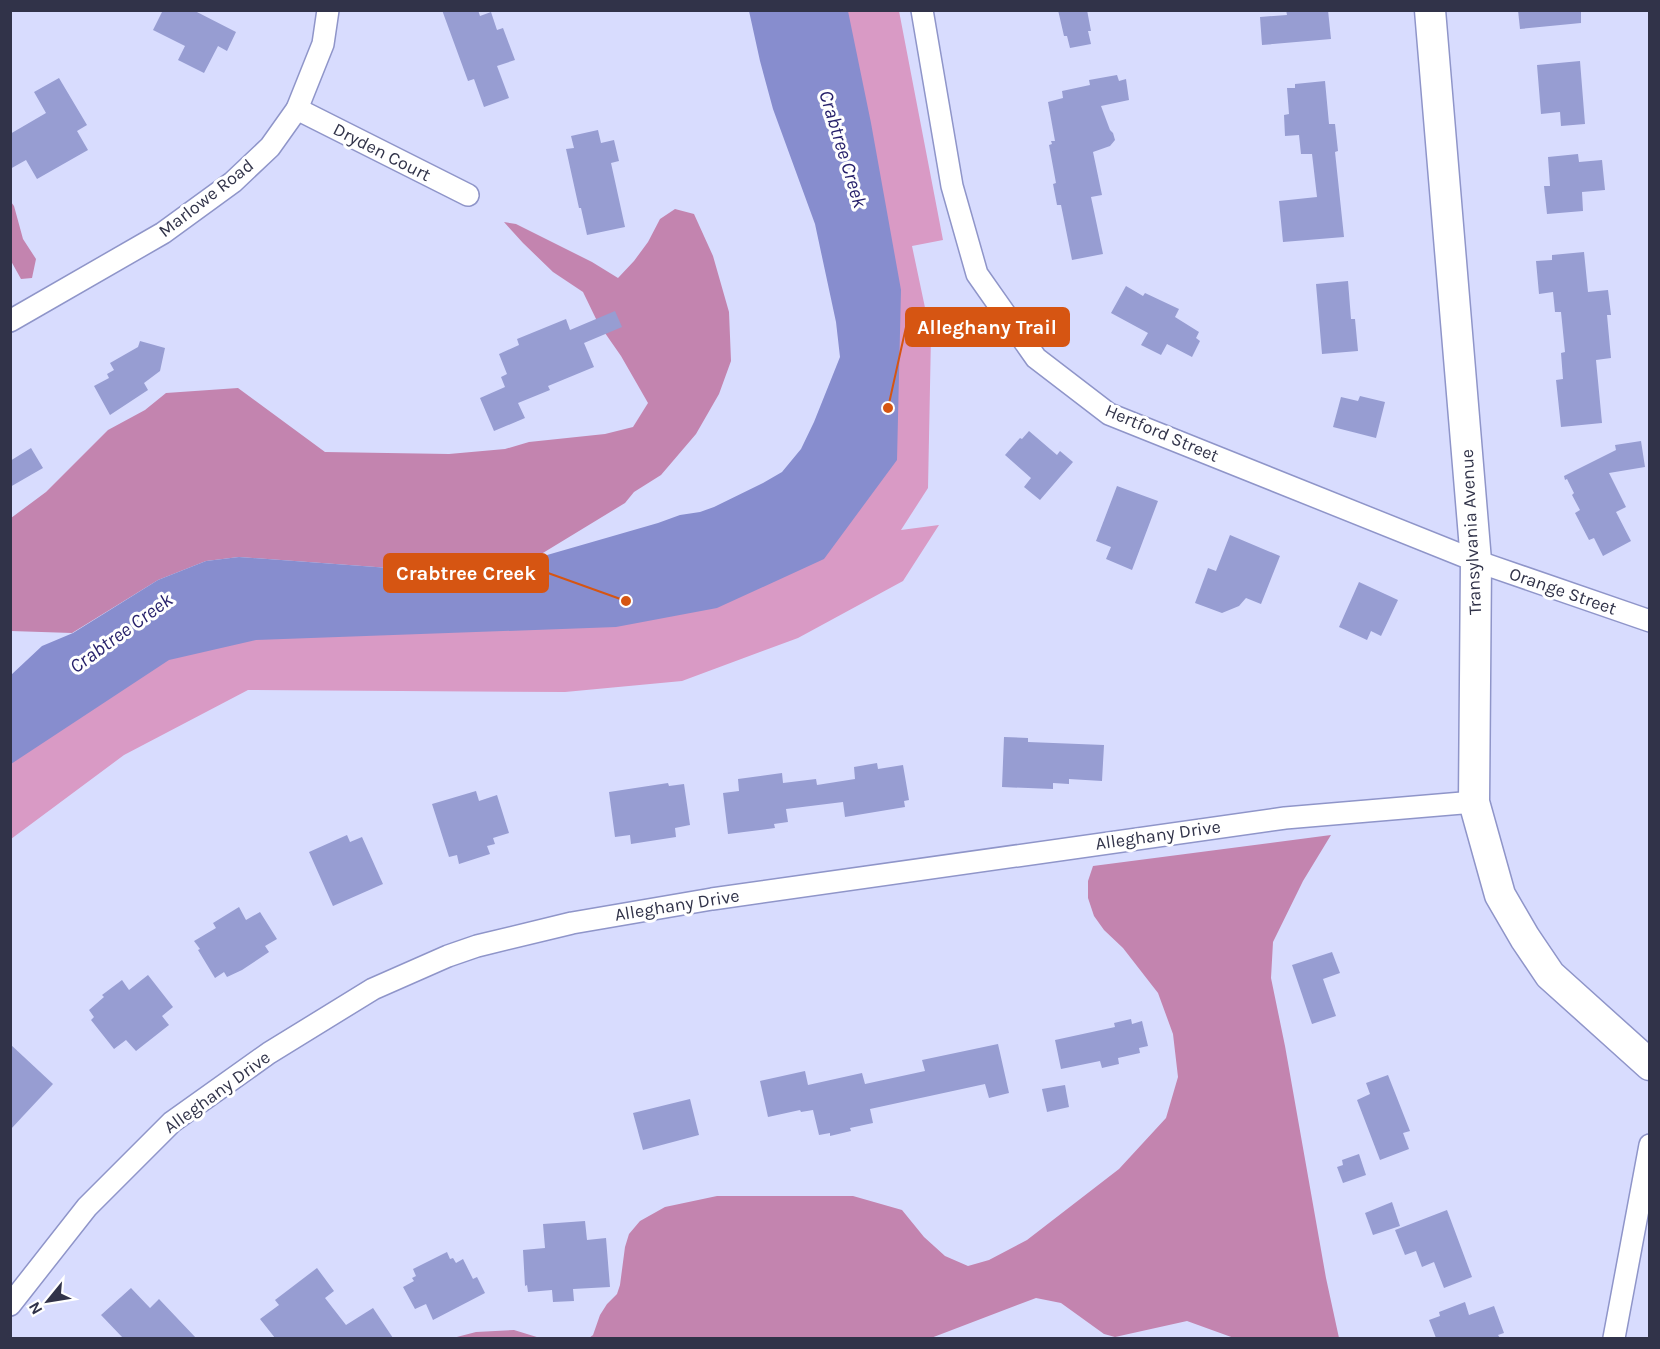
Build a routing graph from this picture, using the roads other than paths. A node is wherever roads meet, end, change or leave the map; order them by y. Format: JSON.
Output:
{"nodes":[{"id":1,"x":328,"y":10,"type":"edge"},
{"id":2,"x":922,"y":10,"type":"edge"},
{"id":3,"x":1430,"y":10,"type":"edge"},
{"id":4,"x":297,"y":109,"type":"junction"},
{"id":5,"x":468,"y":195,"type":"dead end"},
{"id":6,"x":10,"y":321,"type":"edge"},
{"id":7,"x":1476,"y":561,"type":"junction"},
{"id":8,"x":1650,"y":621,"type":"edge"},
{"id":9,"x":1474,"y":802,"type":"junction"},
{"id":10,"x":1650,"y":1065,"type":"edge"},
{"id":11,"x":1650,"y":1145,"type":"edge"},
{"id":12,"x":10,"y":1305,"type":"edge"},
{"id":13,"x":1614,"y":1338,"type":"edge"}],
"edges":[{"from":1,"to":4,"type":"street","name":"Marlowe Road"},
{"from":2,"to":7,"type":"street","name":"Hertford Street"},
{"from":3,"to":7,"type":"street","name":"Transylvania Avenue"},
{"from":4,"to":5,"type":"street","name":"Dryden Court"},
{"from":4,"to":6,"type":"street","name":"Marlowe Road"},
{"from":7,"to":8,"type":"street","name":"Orange Street"},
{"from":7,"to":9,"type":"street","name":"Transylvania Avenue"},
{"from":9,"to":10,"type":"street","name":"Transylvania Avenue"},
{"from":9,"to":12,"type":"street","name":"Alleghany Drive"},
{"from":11,"to":13,"type":"street"}]}
